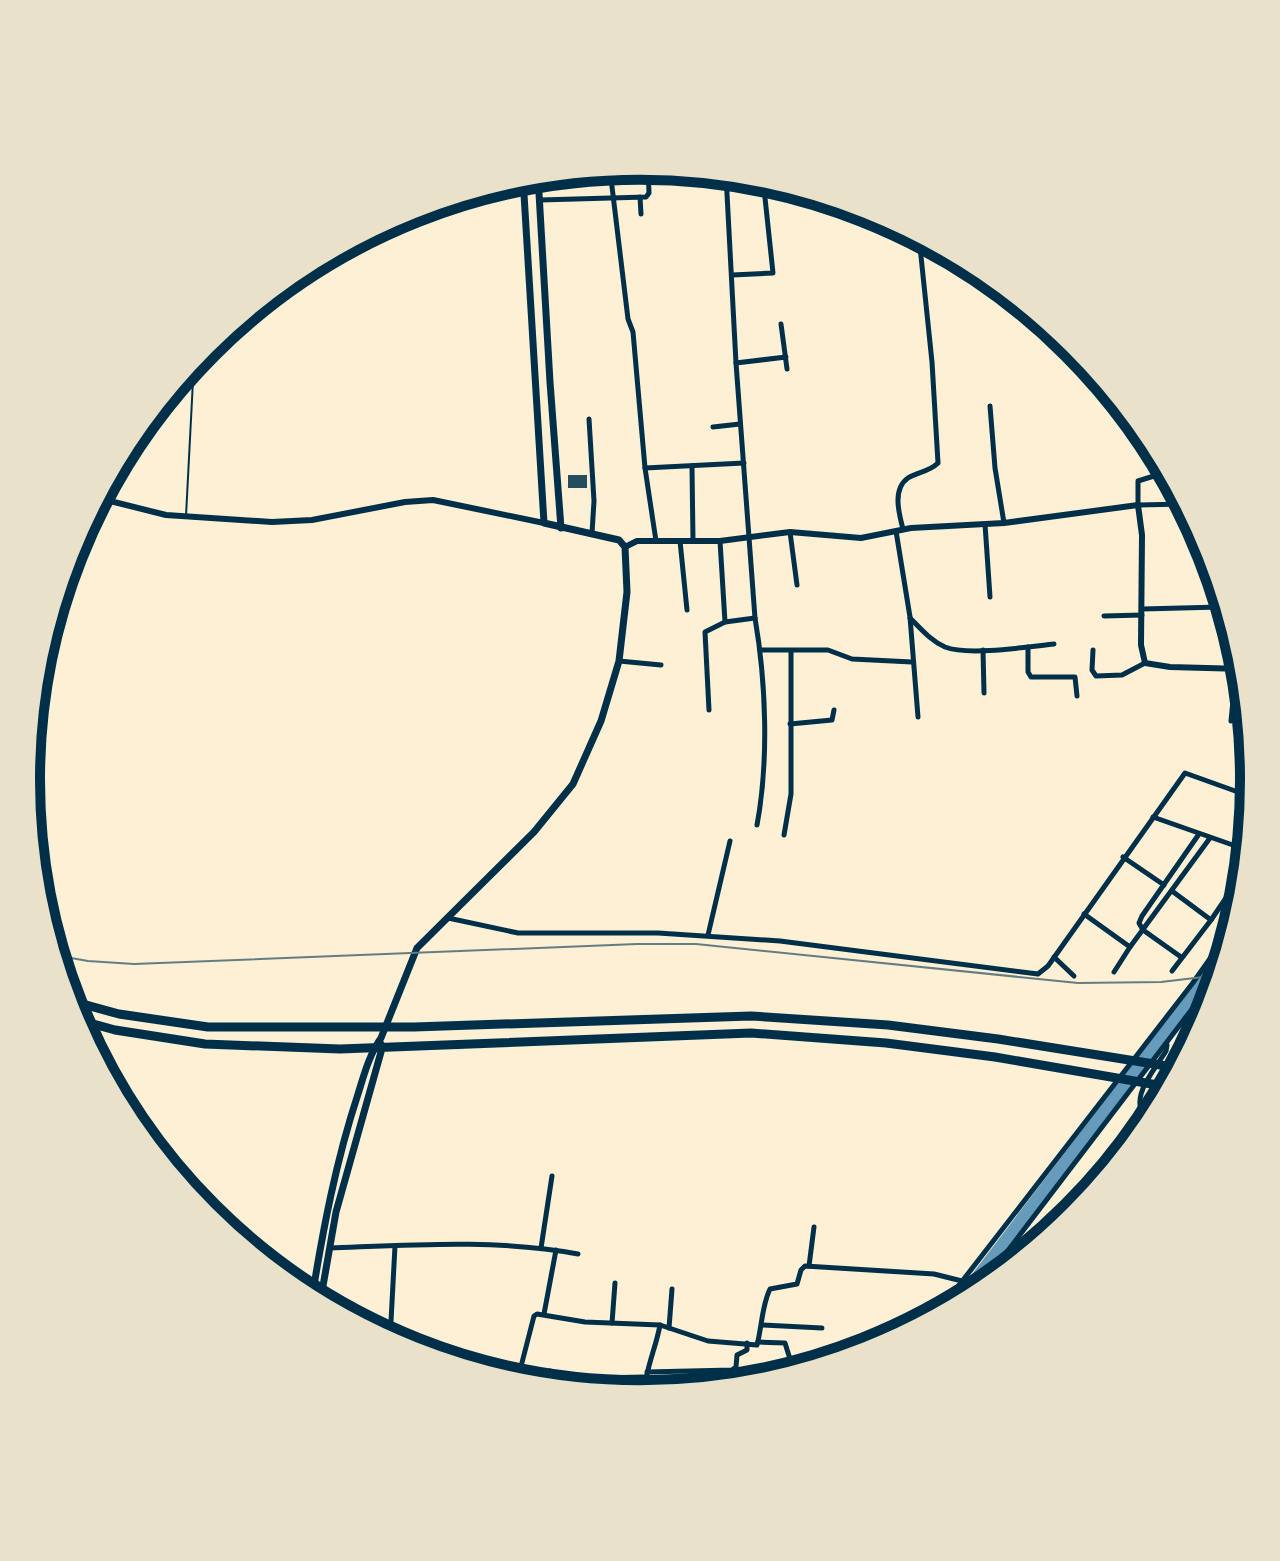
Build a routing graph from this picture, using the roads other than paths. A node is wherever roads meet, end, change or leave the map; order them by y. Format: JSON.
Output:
{"nodes":[{"id":1,"x":648,"y":180,"type":"edge"},
{"id":2,"x":612,"y":181,"type":"edge"},
{"id":3,"x":727,"y":187,"type":"edge"},
{"id":4,"x":539,"y":190,"type":"edge"},
{"id":5,"x":524,"y":192,"type":"edge"},
{"id":6,"x":765,"y":194,"type":"edge"},
{"id":7,"x":640,"y":197,"type":"junction"},
{"id":8,"x":614,"y":199,"type":"junction"},
{"id":9,"x":540,"y":200,"type":"junction"},
{"id":10,"x":641,"y":214,"type":"dead end"},
{"id":11,"x":922,"y":251,"type":"edge"},
{"id":12,"x":732,"y":275,"type":"junction"},
{"id":13,"x":781,"y":324,"type":"dead end"},
{"id":14,"x":786,"y":357,"type":"junction"},
{"id":15,"x":736,"y":363,"type":"junction"},
{"id":16,"x":787,"y":369,"type":"dead end"},
{"id":17,"x":193,"y":381,"type":"edge"},
{"id":18,"x":990,"y":406,"type":"dead end"},
{"id":19,"x":589,"y":419,"type":"dead end"},
{"id":20,"x":740,"y":424,"type":"junction"},
{"id":21,"x":713,"y":427,"type":"dead end"},
{"id":22,"x":744,"y":463,"type":"junction"},
{"id":23,"x":692,"y":466,"type":"junction"},
{"id":24,"x":645,"y":468,"type":"junction"},
{"id":25,"x":1157,"y":476,"type":"edge"},
{"id":26,"x":109,"y":500,"type":"edge"},
{"id":27,"x":1172,"y":504,"type":"edge"},
{"id":28,"x":1138,"y":505,"type":"junction"},
{"id":29,"x":186,"y":517,"type":"junction"},
{"id":30,"x":544,"y":523,"type":"junction"},
{"id":31,"x":1004,"y":523,"type":"junction"},
{"id":32,"x":985,"y":524,"type":"junction"},
{"id":33,"x":561,"y":528,"type":"junction"},
{"id":34,"x":899,"y":530,"type":"junction"},
{"id":35,"x":790,"y":532,"type":"junction"},
{"id":36,"x":592,"y":534,"type":"junction"},
{"id":37,"x":750,"y":538,"type":"junction"},
{"id":38,"x":656,"y":541,"type":"junction"},
{"id":39,"x":680,"y":541,"type":"junction"},
{"id":40,"x":693,"y":541,"type":"junction"},
{"id":41,"x":720,"y":541,"type":"junction"},
{"id":42,"x":625,"y":547,"type":"junction"},
{"id":43,"x":797,"y":585,"type":"dead end"},
{"id":44,"x":990,"y":597,"type":"dead end"},
{"id":45,"x":1214,"y":607,"type":"edge"},
{"id":46,"x":687,"y":610,"type":"dead end"},
{"id":47,"x":1142,"y":612,"type":"junction"},
{"id":48,"x":1104,"y":616,"type":"dead end"},
{"id":49,"x":910,"y":617,"type":"junction"},
{"id":50,"x":755,"y":618,"type":"junction"},
{"id":51,"x":725,"y":622,"type":"junction"},
{"id":52,"x":1054,"y":644,"type":"dead end"},
{"id":53,"x":1028,"y":647,"type":"junction"},
{"id":54,"x":760,"y":650,"type":"junction"},
{"id":55,"x":983,"y":650,"type":"junction"},
{"id":56,"x":1093,"y":650,"type":"dead end"},
{"id":57,"x":791,"y":651,"type":"junction"},
{"id":58,"x":619,"y":661,"type":"junction"},
{"id":59,"x":912,"y":662,"type":"junction"},
{"id":60,"x":1145,"y":663,"type":"junction"},
{"id":61,"x":661,"y":665,"type":"dead end"},
{"id":62,"x":1229,"y":669,"type":"edge"},
{"id":63,"x":984,"y":693,"type":"dead end"},
{"id":64,"x":1077,"y":696,"type":"dead end"},
{"id":65,"x":1235,"y":700,"type":"edge"},
{"id":66,"x":709,"y":710,"type":"dead end"},
{"id":67,"x":834,"y":710,"type":"dead end"},
{"id":68,"x":918,"y":717,"type":"dead end"},
{"id":69,"x":1231,"y":721,"type":"dead end"},
{"id":70,"x":790,"y":724,"type":"junction"},
{"id":71,"x":1240,"y":793,"type":"edge"},
{"id":72,"x":1153,"y":817,"type":"junction"},
{"id":73,"x":757,"y":825,"type":"dead end"},
{"id":74,"x":1199,"y":834,"type":"junction"},
{"id":75,"x":784,"y":835,"type":"dead end"},
{"id":76,"x":1210,"y":838,"type":"junction"},
{"id":77,"x":730,"y":841,"type":"dead end"},
{"id":78,"x":1236,"y":847,"type":"edge"},
{"id":79,"x":1123,"y":857,"type":"junction"},
{"id":80,"x":1164,"y":885,"type":"junction"},
{"id":81,"x":1172,"y":891,"type":"junction"},
{"id":82,"x":1229,"y":894,"type":"edge"},
{"id":83,"x":1084,"y":914,"type":"junction"},
{"id":84,"x":448,"y":918,"type":"junction"},
{"id":85,"x":1211,"y":920,"type":"junction"},
{"id":86,"x":1143,"y":930,"type":"junction"},
{"id":87,"x":708,"y":935,"type":"junction"},
{"id":88,"x":1130,"y":947,"type":"junction"},
{"id":89,"x":1215,"y":952,"type":"edge"},
{"id":90,"x":1054,"y":957,"type":"junction"},
{"id":91,"x":1181,"y":957,"type":"junction"},
{"id":92,"x":1172,"y":971,"type":"dead end"},
{"id":93,"x":1114,"y":972,"type":"dead end"},
{"id":94,"x":1074,"y":976,"type":"dead end"},
{"id":95,"x":1197,"y":1002,"type":"edge"},
{"id":96,"x":84,"y":1004,"type":"edge"},
{"id":97,"x":92,"y":1024,"type":"edge"},
{"id":98,"x":381,"y":1038,"type":"junction"},
{"id":99,"x":1166,"y":1044,"type":"junction"},
{"id":100,"x":1167,"y":1067,"type":"edge"},
{"id":101,"x":1157,"y":1085,"type":"edge"},
{"id":102,"x":1140,"y":1112,"type":"edge"},
{"id":103,"x":350,"y":1118,"type":"junction"},
{"id":104,"x":361,"y":1121,"type":"junction"},
{"id":105,"x":552,"y":1176,"type":"dead end"},
{"id":106,"x":326,"y":1209,"type":"junction"},
{"id":107,"x":336,"y":1212,"type":"junction"},
{"id":108,"x":814,"y":1227,"type":"dead end"},
{"id":109,"x":395,"y":1246,"type":"junction"},
{"id":110,"x":329,"y":1248,"type":"junction"},
{"id":111,"x":541,"y":1248,"type":"junction"},
{"id":112,"x":556,"y":1250,"type":"junction"},
{"id":113,"x":578,"y":1254,"type":"dead end"},
{"id":114,"x":1001,"y":1260,"type":"edge"},
{"id":115,"x":809,"y":1266,"type":"junction"},
{"id":116,"x":615,"y":1283,"type":"dead end"},
{"id":117,"x":314,"y":1284,"type":"edge"},
{"id":118,"x":964,"y":1284,"type":"joint"},
{"id":119,"x":322,"y":1289,"type":"edge"},
{"id":120,"x":672,"y":1289,"type":"dead end"},
{"id":121,"x":544,"y":1314,"type":"junction"},
{"id":122,"x":612,"y":1323,"type":"junction"},
{"id":123,"x":660,"y":1325,"type":"junction"},
{"id":124,"x":763,"y":1325,"type":"junction"},
{"id":125,"x":391,"y":1326,"type":"edge"},
{"id":126,"x":669,"y":1328,"type":"junction"},
{"id":127,"x":822,"y":1328,"type":"dead end"},
{"id":128,"x":758,"y":1342,"type":"junction"},
{"id":129,"x":747,"y":1343,"type":"junction"},
{"id":130,"x":791,"y":1361,"type":"edge"},
{"id":131,"x":520,"y":1368,"type":"edge"},
{"id":132,"x":532,"y":1370,"type":"edge"},
{"id":133,"x":550,"y":1371,"type":"joint"},
{"id":134,"x":646,"y":1375,"type":"junction"},
{"id":135,"x":645,"y":1380,"type":"edge"}],
"edges":[{"from":1,"to":7,"type":"street"},
{"from":2,"to":8,"type":"street"},
{"from":3,"to":12,"type":"street"},
{"from":4,"to":9,"type":"main road"},
{"from":5,"to":30,"type":"main road"},
{"from":6,"to":12,"type":"street"},
{"from":7,"to":8,"type":"street"},
{"from":7,"to":10,"type":"street"},
{"from":8,"to":9,"type":"street"},
{"from":8,"to":24,"type":"street"},
{"from":9,"to":33,"type":"main road"},
{"from":11,"to":34,"type":"street"},
{"from":12,"to":15,"type":"street"},
{"from":13,"to":14,"type":"street"},
{"from":14,"to":15,"type":"street"},
{"from":14,"to":16,"type":"street"},
{"from":15,"to":20,"type":"street"},
{"from":17,"to":29,"type":"lane"},
{"from":18,"to":31,"type":"street"},
{"from":19,"to":36,"type":"street"},
{"from":20,"to":21,"type":"street"},
{"from":20,"to":22,"type":"street"},
{"from":22,"to":23,"type":"street"},
{"from":22,"to":37,"type":"street"},
{"from":23,"to":24,"type":"street"},
{"from":23,"to":40,"type":"street"},
{"from":24,"to":38,"type":"street"},
{"from":25,"to":28,"type":"street"},
{"from":26,"to":29,"type":"street"},
{"from":27,"to":28,"type":"street"},
{"from":28,"to":31,"type":"street"},
{"from":28,"to":47,"type":"street"},
{"from":29,"to":30,"type":"street"},
{"from":30,"to":33,"type":"main road"},
{"from":31,"to":32,"type":"street"},
{"from":32,"to":34,"type":"street"},
{"from":32,"to":44,"type":"street"},
{"from":33,"to":36,"type":"main road"},
{"from":34,"to":35,"type":"street"},
{"from":34,"to":49,"type":"street"},
{"from":35,"to":37,"type":"street"},
{"from":35,"to":43,"type":"street"},
{"from":36,"to":42,"type":"main road"},
{"from":37,"to":41,"type":"street"},
{"from":37,"to":50,"type":"street"},
{"from":38,"to":39,"type":"street"},
{"from":38,"to":42,"type":"street"},
{"from":39,"to":40,"type":"street"},
{"from":39,"to":46,"type":"street"},
{"from":40,"to":41,"type":"street"},
{"from":41,"to":51,"type":"street"},
{"from":42,"to":58,"type":"main road"},
{"from":45,"to":47,"type":"street"},
{"from":47,"to":48,"type":"street"},
{"from":47,"to":60,"type":"street"},
{"from":49,"to":55,"type":"street"},
{"from":49,"to":59,"type":"street"},
{"from":50,"to":51,"type":"street"},
{"from":50,"to":54,"type":"street"},
{"from":51,"to":66,"type":"street"},
{"from":52,"to":53,"type":"street"},
{"from":53,"to":55,"type":"street"},
{"from":53,"to":64,"type":"street"},
{"from":54,"to":57,"type":"street"},
{"from":54,"to":73,"type":"street"},
{"from":55,"to":63,"type":"street"},
{"from":56,"to":60,"type":"street"},
{"from":57,"to":59,"type":"street"},
{"from":57,"to":70,"type":"street"},
{"from":58,"to":61,"type":"street"},
{"from":58,"to":84,"type":"main road"},
{"from":59,"to":68,"type":"street"},
{"from":60,"to":62,"type":"street"},
{"from":65,"to":69,"type":"street"},
{"from":67,"to":70,"type":"street"},
{"from":70,"to":75,"type":"street"},
{"from":71,"to":72,"type":"street"},
{"from":72,"to":74,"type":"street"},
{"from":72,"to":79,"type":"street"},
{"from":74,"to":76,"type":"street"},
{"from":74,"to":80,"type":"street"},
{"from":76,"to":78,"type":"street"},
{"from":76,"to":81,"type":"street"},
{"from":77,"to":87,"type":"street"},
{"from":79,"to":80,"type":"street"},
{"from":79,"to":83,"type":"street"},
{"from":80,"to":86,"type":"street"},
{"from":81,"to":85,"type":"street"},
{"from":81,"to":86,"type":"street"},
{"from":82,"to":85,"type":"street"},
{"from":83,"to":88,"type":"street"},
{"from":83,"to":90,"type":"street"},
{"from":84,"to":87,"type":"street"},
{"from":84,"to":98,"type":"main road"},
{"from":85,"to":91,"type":"street"},
{"from":86,"to":88,"type":"street"},
{"from":86,"to":91,"type":"street"},
{"from":87,"to":90,"type":"street"},
{"from":88,"to":93,"type":"street"},
{"from":89,"to":118,"type":"street"},
{"from":90,"to":94,"type":"street"},
{"from":91,"to":92,"type":"street"},
{"from":95,"to":99,"type":"street"},
{"from":96,"to":100,"type":"highway"},
{"from":97,"to":101,"type":"highway"},
{"from":98,"to":103,"type":"main road"},
{"from":98,"to":104,"type":"main road"},
{"from":99,"to":102,"type":"street"},
{"from":99,"to":114,"type":"street"},
{"from":103,"to":104,"type":"main road"},
{"from":103,"to":106,"type":"main road"},
{"from":104,"to":107,"type":"main road"},
{"from":105,"to":111,"type":"street"},
{"from":106,"to":107,"type":"main road"},
{"from":106,"to":117,"type":"main road"},
{"from":107,"to":110,"type":"main road"},
{"from":108,"to":115,"type":"street"},
{"from":109,"to":110,"type":"street"},
{"from":109,"to":111,"type":"street"},
{"from":109,"to":125,"type":"street"},
{"from":110,"to":119,"type":"main road"},
{"from":111,"to":112,"type":"street"},
{"from":112,"to":113,"type":"street"},
{"from":112,"to":121,"type":"street"},
{"from":115,"to":118,"type":"street"},
{"from":115,"to":124,"type":"street"},
{"from":116,"to":122,"type":"street"},
{"from":120,"to":126,"type":"street"},
{"from":121,"to":122,"type":"street"},
{"from":121,"to":131,"type":"street"},
{"from":122,"to":123,"type":"street"},
{"from":123,"to":126,"type":"street"},
{"from":123,"to":134,"type":"street"},
{"from":124,"to":127,"type":"street"},
{"from":124,"to":128,"type":"street"},
{"from":126,"to":129,"type":"street"},
{"from":128,"to":129,"type":"street"},
{"from":128,"to":130,"type":"street"},
{"from":129,"to":134,"type":"street"},
{"from":132,"to":133,"type":"street"},
{"from":133,"to":134,"type":"street"},
{"from":134,"to":135,"type":"street"}]}
